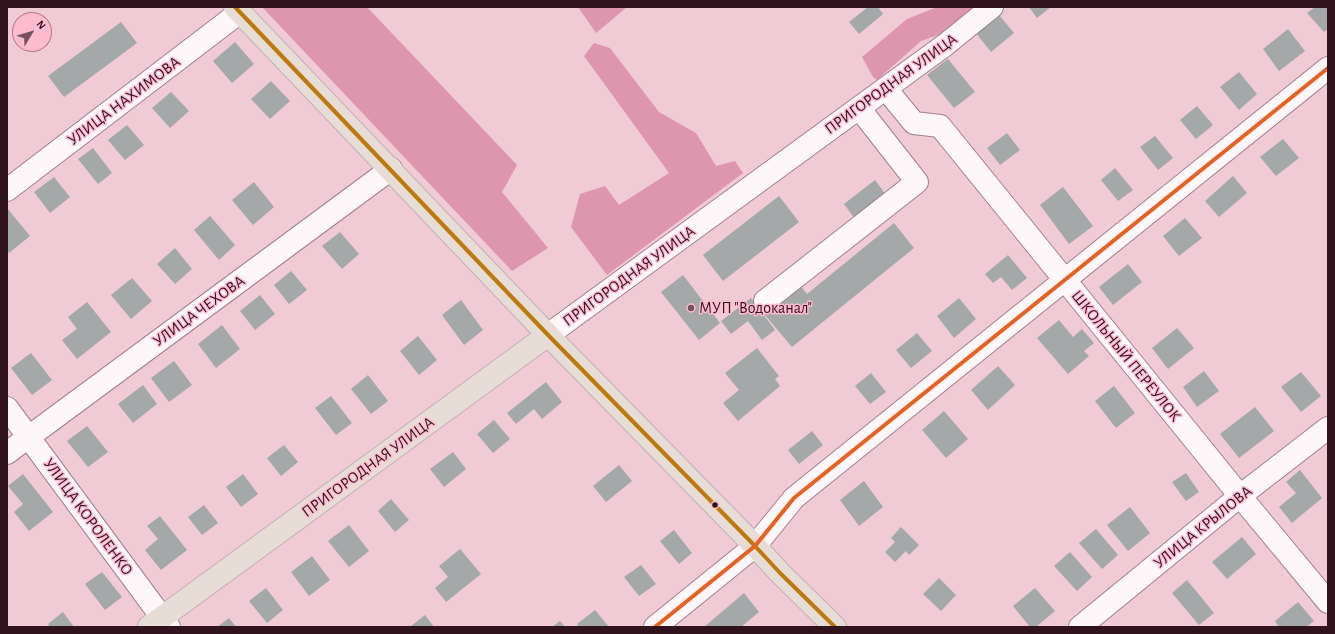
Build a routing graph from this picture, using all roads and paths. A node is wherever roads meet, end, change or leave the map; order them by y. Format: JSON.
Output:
{"nodes":[{"id":1,"x":992,"y":7,"type":"edge"},
{"id":2,"x":238,"y":9,"type":"edge"},
{"id":3,"x":1328,"y":68,"type":"edge"},
{"id":4,"x":886,"y":89,"type":"junction"},
{"id":5,"x":859,"y":108,"type":"junction"},
{"id":6,"x":391,"y":169,"type":"junction"},
{"id":7,"x":7,"y":190,"type":"edge"},
{"id":8,"x":1065,"y":281,"type":"junction"},
{"id":9,"x":765,"y":301,"type":"dead end"},
{"id":10,"x":548,"y":335,"type":"junction"},
{"id":11,"x":7,"y":408,"type":"edge"},
{"id":12,"x":1328,"y":428,"type":"edge"},
{"id":13,"x":29,"y":437,"type":"junction"},
{"id":14,"x":7,"y":453,"type":"edge"},
{"id":15,"x":1240,"y":496,"type":"junction"},
{"id":16,"x":755,"y":546,"type":"junction"},
{"id":17,"x":1328,"y":602,"type":"edge"},
{"id":18,"x":160,"y":624,"type":"edge"},
{"id":19,"x":655,"y":627,"type":"edge"},
{"id":20,"x":835,"y":627,"type":"edge"},
{"id":21,"x":1080,"y":627,"type":"edge"}],
"edges":[{"from":1,"to":4,"type":"street","name":"ПРИГОРОДНАЯ УЛИЦА"},
{"from":2,"to":6,"type":"main road"},
{"from":2,"to":7,"type":"street","name":"УЛИЦА НАХИМОВА"},
{"from":3,"to":8,"type":"street"},
{"from":4,"to":5,"type":"street","name":"ПРИГОРОДНАЯ УЛИЦА"},
{"from":4,"to":8,"type":"street","name":"ШКОЛЬНЫЙ ПЕРЕУЛОК"},
{"from":5,"to":9,"type":"street"},
{"from":5,"to":10,"type":"street","name":"ПРИГОРОДНАЯ УЛИЦА"},
{"from":6,"to":10,"type":"main road"},
{"from":6,"to":13,"type":"street","name":"УЛИЦА ЧЕХОВА"},
{"from":8,"to":15,"type":"street","name":"ШКОЛЬНЫЙ ПЕРЕУЛОК"},
{"from":8,"to":16,"type":"street"},
{"from":10,"to":16,"type":"main road"},
{"from":10,"to":18,"type":"main road","name":"ПРИГОРОДНАЯ УЛИЦА"},
{"from":11,"to":13,"type":"street","name":"УЛИЦА КОРОЛЕНКО"},
{"from":12,"to":15,"type":"street","name":"УЛИЦА КРЫЛОВА"},
{"from":13,"to":14,"type":"street","name":"УЛИЦА ЧЕХОВА"},
{"from":13,"to":18,"type":"street","name":"УЛИЦА КОРОЛЕНКО"},
{"from":15,"to":17,"type":"street","name":"ШКОЛЬНЫЙ ПЕРЕУЛОК"},
{"from":15,"to":21,"type":"street","name":"УЛИЦА КРЫЛОВА"},
{"from":16,"to":19,"type":"street"},
{"from":16,"to":20,"type":"main road"}]}
